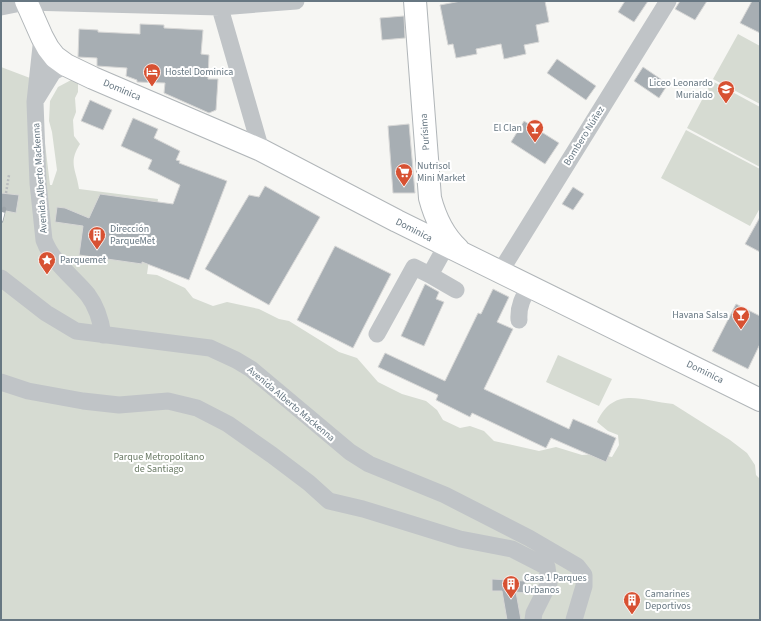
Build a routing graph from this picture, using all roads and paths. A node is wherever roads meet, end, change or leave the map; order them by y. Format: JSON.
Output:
{"nodes":[{"id":1,"x":26,"y":1,"type":"edge"},
{"id":2,"x":296,"y":1,"type":"edge"},
{"id":3,"x":415,"y":1,"type":"edge"},
{"id":4,"x":668,"y":1,"type":"edge"},
{"id":5,"x":219,"y":4,"type":"edge"},
{"id":6,"x":1,"y":7,"type":"edge"},
{"id":7,"x":42,"y":37,"type":"junction"},
{"id":8,"x":66,"y":65,"type":"junction"},
{"id":9,"x":35,"y":102,"type":"junction"},
{"id":10,"x":261,"y":150,"type":"junction"},
{"id":11,"x":9,"y":175,"type":"dead end"},
{"id":12,"x":6,"y":193,"type":"dead end"},
{"id":13,"x":430,"y":198,"type":"junction"},
{"id":14,"x":398,"y":221,"type":"junction"},
{"id":15,"x":454,"y":250,"type":"junction"},
{"id":16,"x":500,"y":272,"type":"junction"},
{"id":17,"x":430,"y":275,"type":"junction"},
{"id":18,"x":1,"y":278,"type":"edge"},
{"id":19,"x":530,"y":286,"type":"junction"},
{"id":20,"x":456,"y":290,"type":"dead end"},
{"id":21,"x":518,"y":320,"type":"dead end"},
{"id":22,"x":377,"y":334,"type":"dead end"},
{"id":23,"x":103,"y":335,"type":"junction"},
{"id":24,"x":1,"y":382,"type":"edge"},
{"id":25,"x":760,"y":400,"type":"edge"},
{"id":26,"x":533,"y":620,"type":"edge"},
{"id":27,"x":574,"y":620,"type":"edge"}],
"edges":[{"from":1,"to":5,"type":"street"},
{"from":1,"to":6,"type":"street"},
{"from":1,"to":7,"type":"main road","name":"Dominica"},
{"from":2,"to":5,"type":"street"},
{"from":3,"to":13,"type":"main road","name":"Purísima"},
{"from":4,"to":16,"type":"street","name":"Bombero Núñez"},
{"from":5,"to":10,"type":"street"},
{"from":7,"to":8,"type":"main road","name":"Dominica"},
{"from":7,"to":9,"type":"street","name":"Avenida Alberto Mackenna"},
{"from":8,"to":9,"type":"street"},
{"from":8,"to":10,"type":"main road","name":"Dominica"},
{"from":9,"to":23,"type":"street","name":"Avenida Alberto Mackenna"},
{"from":10,"to":14,"type":"main road","name":"Dominica"},
{"from":11,"to":12,"type":"path"},
{"from":13,"to":14,"type":"main road"},
{"from":13,"to":15,"type":"main road","name":"Purísima"},
{"from":14,"to":15,"type":"main road","name":"Dominica"},
{"from":15,"to":16,"type":"main road","name":"Dominica"},
{"from":15,"to":17,"type":"street"},
{"from":16,"to":19,"type":"main road","name":"Dominica"},
{"from":17,"to":20,"type":"street"},
{"from":17,"to":22,"type":"street"},
{"from":18,"to":23,"type":"street"},
{"from":19,"to":21,"type":"street"},
{"from":19,"to":25,"type":"main road","name":"Dominica"},
{"from":23,"to":27,"type":"street","name":"Avenida Alberto Mackenna"},
{"from":24,"to":26,"type":"street"}]}
